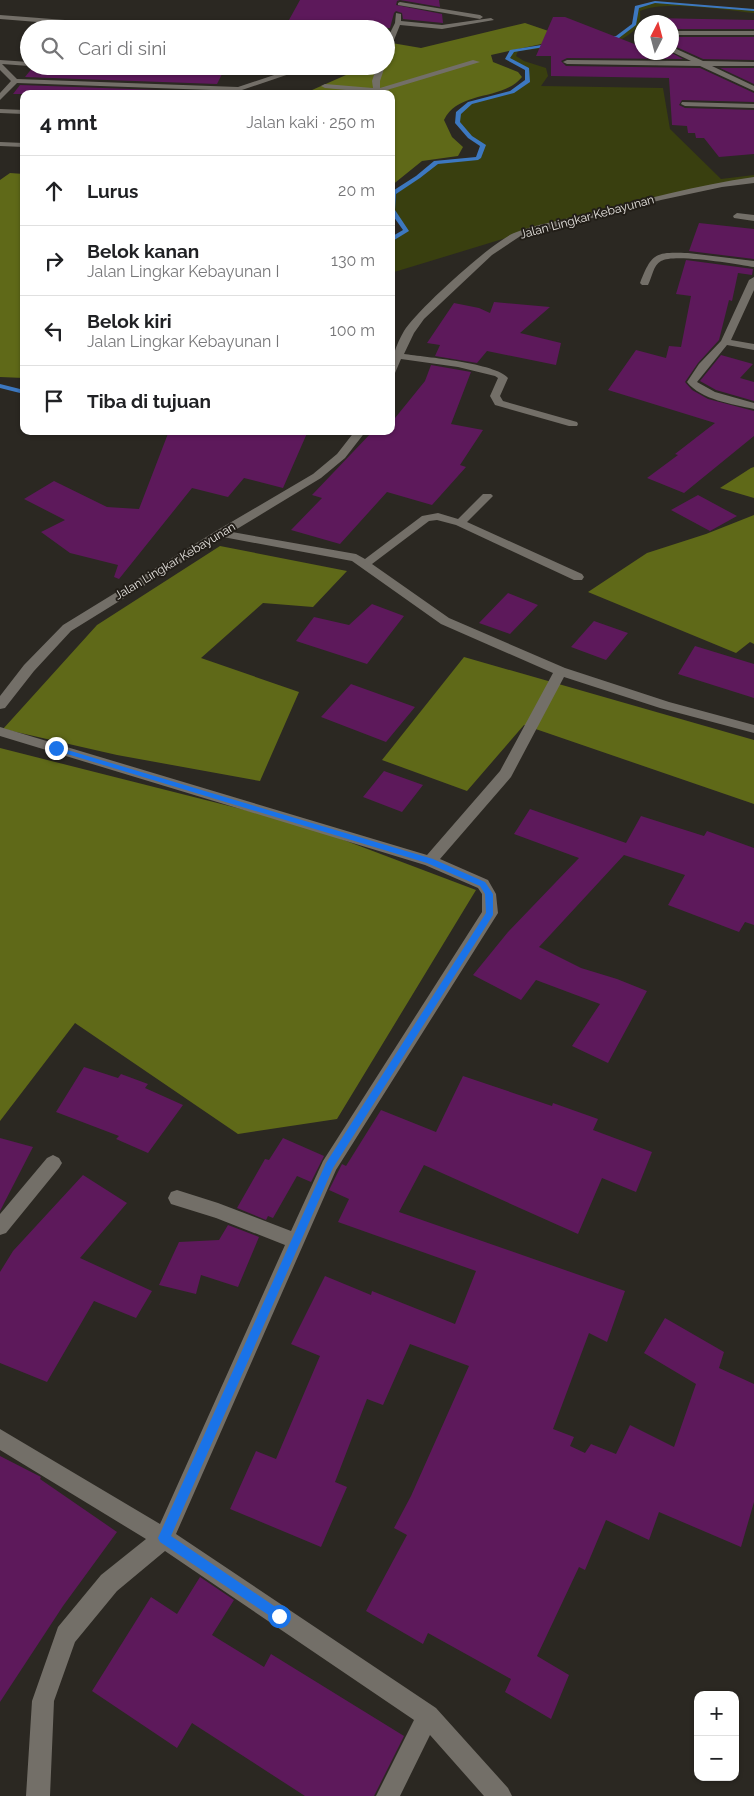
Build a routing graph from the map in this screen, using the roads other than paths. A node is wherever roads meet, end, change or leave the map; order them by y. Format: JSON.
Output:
{"nodes":[{"id":1,"x":400,"y":2,"type":"edge"},
{"id":2,"x":0,"y":17,"type":"edge"},
{"id":3,"x":39,"y":20,"type":"edge"},
{"id":4,"x":398,"y":23,"type":"junction"},
{"id":5,"x":395,"y":30,"type":"edge"},
{"id":6,"x":679,"y":33,"type":"edge"},
{"id":7,"x":754,"y":33,"type":"edge"},
{"id":8,"x":679,"y":52,"type":"edge"},
{"id":9,"x":0,"y":62,"type":"edge"},
{"id":10,"x":476,"y":62,"type":"dead end"},
{"id":11,"x":567,"y":62,"type":"dead end"},
{"id":12,"x":20,"y":63,"type":"edge"},
{"id":13,"x":754,"y":64,"type":"edge"},
{"id":14,"x":705,"y":65,"type":"junction"},
{"id":15,"x":0,"y":66,"type":"edge"},
{"id":16,"x":283,"y":75,"type":"edge"},
{"id":17,"x":378,"y":75,"type":"edge"},
{"id":18,"x":15,"y":81,"type":"junction"},
{"id":19,"x":325,"y":86,"type":"dead end"},
{"id":20,"x":754,"y":89,"type":"edge"},
{"id":21,"x":216,"y":90,"type":"edge"},
{"id":22,"x":241,"y":90,"type":"edge"},
{"id":23,"x":367,"y":90,"type":"edge"},
{"id":24,"x":377,"y":90,"type":"edge"},
{"id":25,"x":380,"y":90,"type":"edge"},
{"id":26,"x":0,"y":98,"type":"edge"},
{"id":27,"x":685,"y":104,"type":"dead end"},
{"id":28,"x":754,"y":106,"type":"edge"},
{"id":29,"x":0,"y":111,"type":"edge"},
{"id":30,"x":20,"y":112,"type":"edge"},
{"id":31,"x":0,"y":144,"type":"edge"},
{"id":32,"x":20,"y":145,"type":"edge"},
{"id":33,"x":754,"y":180,"type":"edge"},
{"id":34,"x":737,"y":216,"type":"dead end"},
{"id":35,"x":754,"y":218,"type":"edge"},
{"id":36,"x":754,"y":264,"type":"edge"},
{"id":37,"x":754,"y":280,"type":"edge"},
{"id":38,"x":645,"y":283,"type":"dead end"},
{"id":39,"x":725,"y":342,"type":"junction"},
{"id":40,"x":754,"y":347,"type":"edge"},
{"id":41,"x":398,"y":356,"type":"junction"},
{"id":42,"x":395,"y":362,"type":"edge"},
{"id":43,"x":754,"y":406,"type":"edge"},
{"id":44,"x":573,"y":424,"type":"dead end"},
{"id":45,"x":358,"y":435,"type":"edge"},
{"id":46,"x":487,"y":496,"type":"dead end"},
{"id":47,"x":460,"y":523,"type":"junction"},
{"id":48,"x":220,"y":534,"type":"junction"},
{"id":49,"x":365,"y":564,"type":"junction"},
{"id":50,"x":578,"y":577,"type":"dead end"},
{"id":51,"x":560,"y":671,"type":"junction"},
{"id":52,"x":0,"y":705,"type":"edge"},
{"id":53,"x":754,"y":729,"type":"edge"},
{"id":54,"x":0,"y":731,"type":"edge"},
{"id":55,"x":430,"y":861,"type":"junction"},
{"id":56,"x":53,"y":1163,"type":"dead end"},
{"id":57,"x":177,"y":1198,"type":"dead end"},
{"id":58,"x":0,"y":1227,"type":"edge"},
{"id":59,"x":295,"y":1242,"type":"junction"},
{"id":60,"x":0,"y":1439,"type":"edge"},
{"id":61,"x":164,"y":1538,"type":"junction"},
{"id":62,"x":428,"y":1716,"type":"junction"},
{"id":63,"x":38,"y":1796,"type":"edge"},
{"id":64,"x":388,"y":1796,"type":"edge"},
{"id":65,"x":500,"y":1796,"type":"edge"}],
"edges":[{"from":1,"to":4,"type":"street"},
{"from":1,"to":4,"type":"street"},
{"from":2,"to":3,"type":"street"},
{"from":4,"to":5,"type":"street"},
{"from":6,"to":7,"type":"street"},
{"from":8,"to":14,"type":"street"},
{"from":9,"to":12,"type":"street"},
{"from":10,"to":25,"type":"street"},
{"from":11,"to":14,"type":"street"},
{"from":13,"to":14,"type":"street"},
{"from":14,"to":20,"type":"street"},
{"from":15,"to":18,"type":"street"},
{"from":16,"to":22,"type":"street"},
{"from":17,"to":24,"type":"street"},
{"from":18,"to":21,"type":"street"},
{"from":18,"to":26,"type":"street"},
{"from":19,"to":23,"type":"street"},
{"from":27,"to":28,"type":"street"},
{"from":29,"to":30,"type":"street"},
{"from":31,"to":32,"type":"street"},
{"from":33,"to":41,"type":"street","name":"Jalan Lingkar Kebayunan"},
{"from":34,"to":35,"type":"street"},
{"from":36,"to":38,"type":"street"},
{"from":37,"to":39,"type":"street"},
{"from":39,"to":40,"type":"street"},
{"from":39,"to":43,"type":"street"},
{"from":41,"to":42,"type":"street","name":"Jalan Lingkar Kebayunan"},
{"from":41,"to":44,"type":"street"},
{"from":45,"to":48,"type":"street","name":"Jalan Lingkar Kebayunan"},
{"from":46,"to":47,"type":"street"},
{"from":47,"to":49,"type":"street"},
{"from":47,"to":50,"type":"street"},
{"from":48,"to":49,"type":"street"},
{"from":48,"to":52,"type":"street","name":"Jalan Lingkar Kebayunan"},
{"from":49,"to":51,"type":"street"},
{"from":51,"to":53,"type":"street"},
{"from":51,"to":55,"type":"street"},
{"from":54,"to":55,"type":"street"},
{"from":55,"to":59,"type":"street"},
{"from":56,"to":58,"type":"street"},
{"from":57,"to":59,"type":"street"},
{"from":59,"to":61,"type":"street"},
{"from":60,"to":61,"type":"street"},
{"from":61,"to":62,"type":"street"},
{"from":61,"to":63,"type":"street"},
{"from":62,"to":64,"type":"street"},
{"from":62,"to":65,"type":"street"}]}
